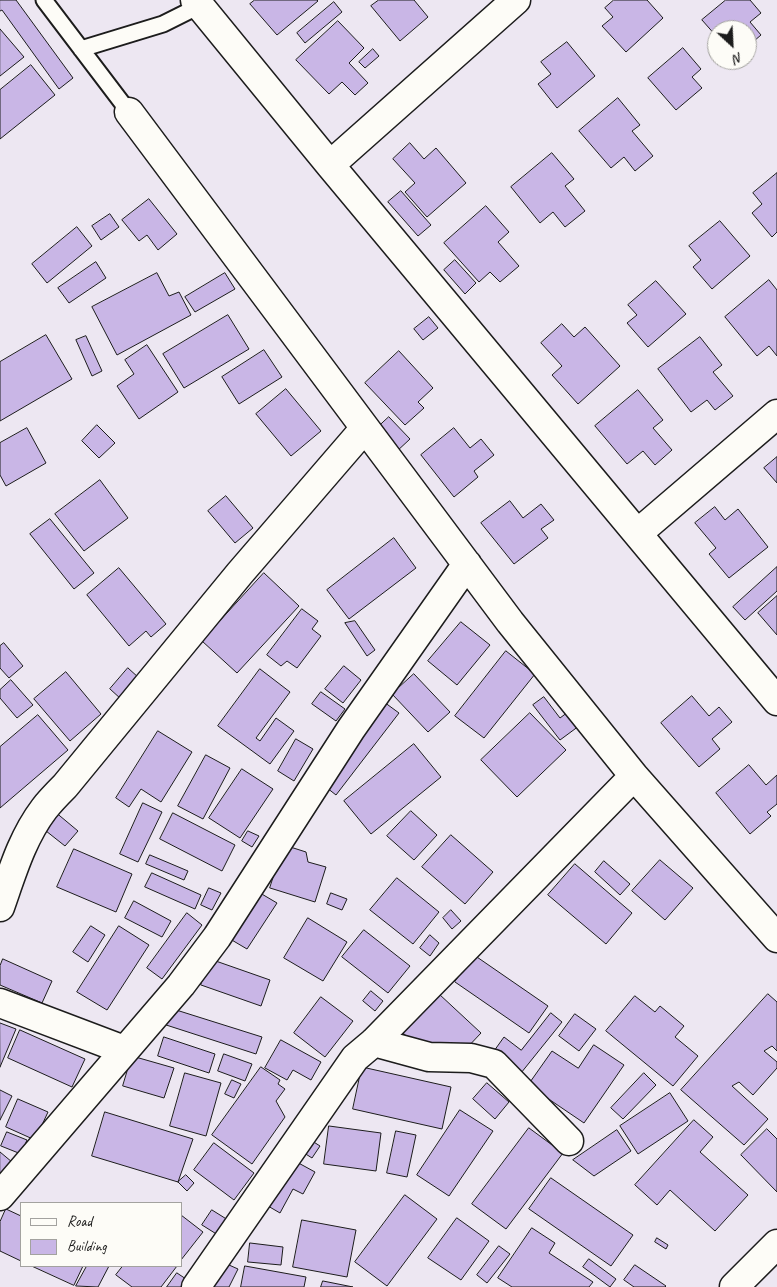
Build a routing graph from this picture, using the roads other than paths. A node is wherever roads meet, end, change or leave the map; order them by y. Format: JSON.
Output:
{"nodes":[{"id":1,"x":44,"y":0,"type":"edge"},
{"id":2,"x":516,"y":0,"type":"edge"},
{"id":3,"x":197,"y":3,"type":"edge"},
{"id":4,"x":81,"y":49,"type":"junction"},
{"id":5,"x":129,"y":112,"type":"joint"},
{"id":6,"x":330,"y":165,"type":"junction"},
{"id":7,"x":777,"y":414,"type":"edge"},
{"id":8,"x":365,"y":428,"type":"junction"},
{"id":9,"x":638,"y":533,"type":"junction"},
{"id":10,"x":466,"y":564,"type":"junction"},
{"id":11,"x":777,"y":700,"type":"edge"},
{"id":12,"x":634,"y":776,"type":"junction"},
{"id":13,"x":0,"y":907,"type":"edge"},
{"id":14,"x":777,"y":938,"type":"edge"},
{"id":15,"x":0,"y":1003,"type":"edge"},
{"id":16,"x":374,"y":1042,"type":"junction"},
{"id":17,"x":124,"y":1050,"type":"junction"},
{"id":18,"x":569,"y":1141,"type":"dead end"},
{"id":19,"x":0,"y":1196,"type":"edge"},
{"id":20,"x":777,"y":1244,"type":"edge"},
{"id":21,"x":196,"y":1287,"type":"edge"},
{"id":22,"x":734,"y":1287,"type":"edge"}],
"edges":[{"from":1,"to":4,"type":"lane"},
{"from":2,"to":6,"type":"street"},
{"from":3,"to":4,"type":"lane"},
{"from":3,"to":6,"type":"street"},
{"from":4,"to":5,"type":"lane"},
{"from":5,"to":8,"type":"street"},
{"from":6,"to":9,"type":"street"},
{"from":7,"to":9,"type":"street"},
{"from":8,"to":10,"type":"street"},
{"from":8,"to":13,"type":"street"},
{"from":9,"to":11,"type":"street"},
{"from":10,"to":12,"type":"street"},
{"from":10,"to":17,"type":"street"},
{"from":12,"to":14,"type":"street"},
{"from":12,"to":16,"type":"street"},
{"from":15,"to":17,"type":"street"},
{"from":16,"to":18,"type":"street"},
{"from":16,"to":21,"type":"street"},
{"from":17,"to":19,"type":"street"},
{"from":20,"to":22,"type":"street"}]}
